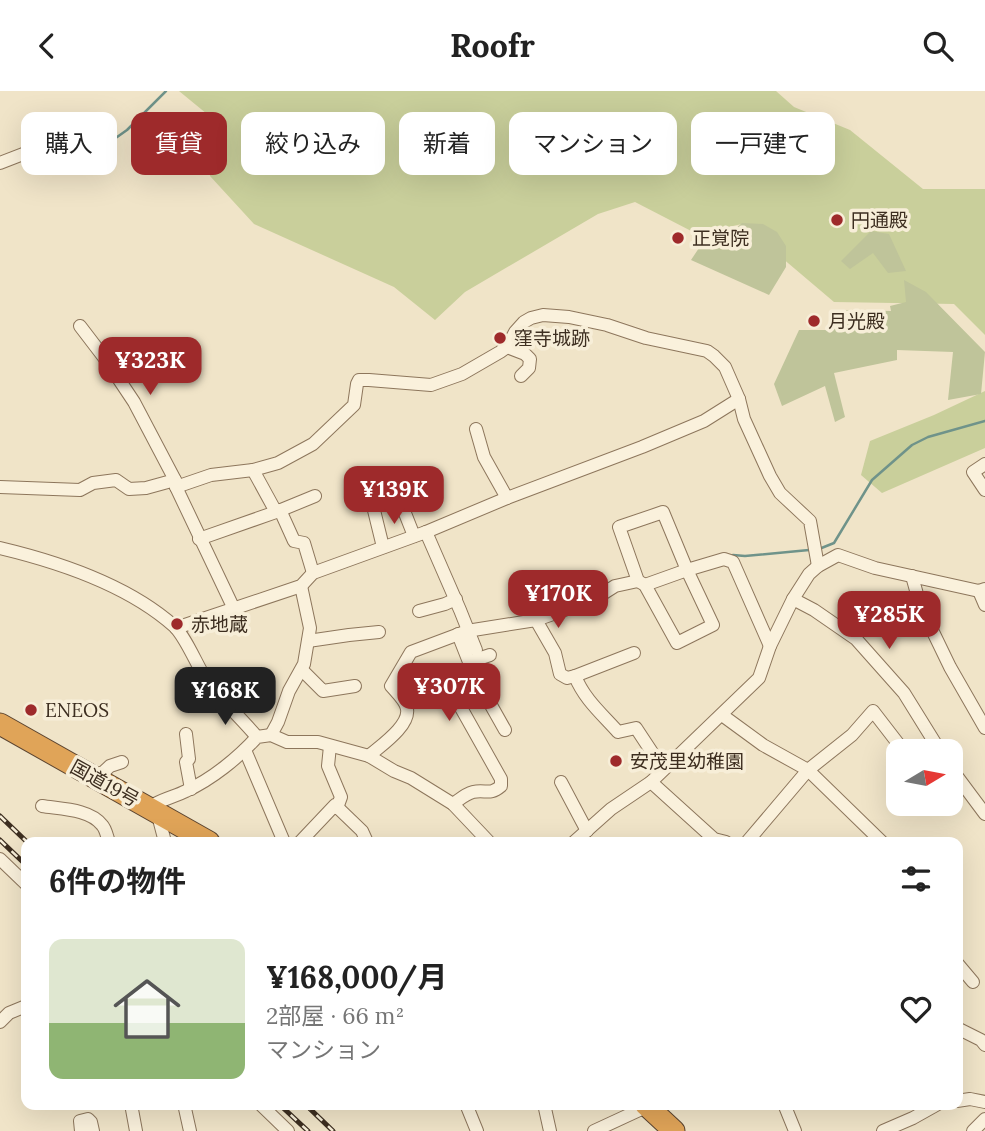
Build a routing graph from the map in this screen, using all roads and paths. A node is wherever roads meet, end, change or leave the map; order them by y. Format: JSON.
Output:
{"nodes":[{"id":1,"x":21,"y":155,"type":"edge"},
{"id":2,"x":0,"y":163,"type":"edge"},
{"id":3,"x":80,"y":326,"type":"dead end"},
{"id":4,"x":507,"y":347,"type":"junction"},
{"id":5,"x":521,"y":376,"type":"dead end"},
{"id":6,"x":740,"y":399,"type":"junction"},
{"id":7,"x":476,"y":429,"type":"dead end"},
{"id":8,"x":985,"y":464,"type":"edge"},
{"id":9,"x":253,"y":470,"type":"junction"},
{"id":10,"x":176,"y":484,"type":"junction"},
{"id":11,"x":0,"y":487,"type":"edge"},
{"id":12,"x":985,"y":490,"type":"edge"},
{"id":13,"x":315,"y":496,"type":"dead end"},
{"id":14,"x":507,"y":498,"type":"junction"},
{"id":15,"x":278,"y":511,"type":"junction"},
{"id":16,"x":420,"y":534,"type":"junction"},
{"id":17,"x":199,"y":539,"type":"junction"},
{"id":18,"x":383,"y":547,"type":"junction"},
{"id":19,"x":0,"y":548,"type":"edge"},
{"id":20,"x":818,"y":566,"type":"junction"},
{"id":21,"x":687,"y":570,"type":"junction"},
{"id":22,"x":313,"y":573,"type":"junction"},
{"id":23,"x":912,"y":576,"type":"junction"},
{"id":24,"x":641,"y":583,"type":"junction"},
{"id":25,"x":301,"y":586,"type":"junction"},
{"id":26,"x":982,"y":590,"type":"edge"},
{"id":27,"x":456,"y":599,"type":"junction"},
{"id":28,"x":793,"y":600,"type":"junction"},
{"id":29,"x":985,"y":605,"type":"edge"},
{"id":30,"x":234,"y":609,"type":"junction"},
{"id":31,"x":419,"y":611,"type":"dead end"},
{"id":32,"x":536,"y":620,"type":"junction"},
{"id":33,"x":176,"y":628,"type":"junction"},
{"id":34,"x":379,"y":632,"type":"dead end"},
{"id":35,"x":463,"y":633,"type":"junction"},
{"id":36,"x":308,"y":641,"type":"junction"},
{"id":37,"x":770,"y":646,"type":"junction"},
{"id":38,"x":476,"y":650,"type":"dead end"},
{"id":39,"x":634,"y":653,"type":"dead end"},
{"id":40,"x":490,"y":655,"type":"dead end"},
{"id":41,"x":469,"y":662,"type":"junction"},
{"id":42,"x":302,"y":670,"type":"junction"},
{"id":43,"x":575,"y":676,"type":"junction"},
{"id":44,"x":355,"y":686,"type":"dead end"},
{"id":45,"x":483,"y":691,"type":"junction"},
{"id":46,"x":722,"y":715,"type":"junction"},
{"id":47,"x":0,"y":724,"type":"edge"},
{"id":48,"x":985,"y":727,"type":"edge"},
{"id":49,"x":505,"y":730,"type":"dead end"},
{"id":50,"x":186,"y":734,"type":"dead end"},
{"id":51,"x":271,"y":735,"type":"junction"},
{"id":52,"x":257,"y":737,"type":"junction"},
{"id":53,"x":895,"y":739,"type":"edge"},
{"id":54,"x":933,"y":739,"type":"edge"},
{"id":55,"x":330,"y":746,"type":"junction"},
{"id":56,"x":245,"y":750,"type":"junction"},
{"id":57,"x":369,"y":755,"type":"junction"},
{"id":58,"x":122,"y":762,"type":"dead end"},
{"id":59,"x":663,"y":769,"type":"junction"},
{"id":60,"x":808,"y":770,"type":"junction"},
{"id":61,"x":97,"y":778,"type":"junction"},
{"id":62,"x":561,"y":782,"type":"dead end"},
{"id":63,"x":651,"y":782,"type":"junction"},
{"id":64,"x":963,"y":784,"type":"edge"},
{"id":65,"x":191,"y":789,"type":"junction"},
{"id":66,"x":453,"y":804,"type":"junction"},
{"id":67,"x":42,"y":806,"type":"dead end"},
{"id":68,"x":337,"y":808,"type":"junction"},
{"id":69,"x":156,"y":811,"type":"junction"},
{"id":70,"x":985,"y":814,"type":"edge"},
{"id":71,"x":587,"y":831,"type":"junction"},
{"id":72,"x":107,"y":837,"type":"edge"},
{"id":73,"x":164,"y":837,"type":"edge"},
{"id":74,"x":200,"y":837,"type":"edge"},
{"id":75,"x":282,"y":837,"type":"edge"},
{"id":76,"x":305,"y":837,"type":"edge"},
{"id":77,"x":365,"y":837,"type":"edge"},
{"id":78,"x":484,"y":837,"type":"edge"},
{"id":79,"x":580,"y":837,"type":"edge"},
{"id":80,"x":712,"y":837,"type":"edge"},
{"id":81,"x":751,"y":837,"type":"edge"},
{"id":82,"x":877,"y":837,"type":"edge"},
{"id":83,"x":0,"y":859,"type":"edge"},
{"id":84,"x":21,"y":879,"type":"edge"},
{"id":85,"x":963,"y":970,"type":"edge"},
{"id":86,"x":974,"y":982,"type":"dead end"},
{"id":87,"x":21,"y":1008,"type":"edge"},
{"id":88,"x":0,"y":1022,"type":"edge"},
{"id":89,"x":963,"y":1031,"type":"edge"},
{"id":90,"x":985,"y":1045,"type":"edge"},
{"id":91,"x":963,"y":1100,"type":"edge"},
{"id":92,"x":985,"y":1103,"type":"edge"},
{"id":93,"x":132,"y":1110,"type":"edge"},
{"id":94,"x":185,"y":1110,"type":"edge"},
{"id":95,"x":266,"y":1110,"type":"edge"},
{"id":96,"x":468,"y":1110,"type":"edge"},
{"id":97,"x":545,"y":1110,"type":"edge"},
{"id":98,"x":639,"y":1110,"type":"edge"},
{"id":99,"x":652,"y":1110,"type":"edge"},
{"id":100,"x":786,"y":1110,"type":"edge"},
{"id":101,"x":927,"y":1110,"type":"edge"},
{"id":102,"x":913,"y":1118,"type":"junction"},
{"id":103,"x":985,"y":1119,"type":"edge"},
{"id":104,"x":611,"y":1127,"type":"edge"},
{"id":105,"x":81,"y":1131,"type":"edge"},
{"id":106,"x":93,"y":1131,"type":"edge"},
{"id":107,"x":136,"y":1131,"type":"edge"},
{"id":108,"x":190,"y":1131,"type":"edge"},
{"id":109,"x":288,"y":1131,"type":"edge"},
{"id":110,"x":477,"y":1131,"type":"edge"},
{"id":111,"x":550,"y":1131,"type":"edge"},
{"id":112,"x":594,"y":1131,"type":"edge"},
{"id":113,"x":674,"y":1131,"type":"edge"},
{"id":114,"x":795,"y":1131,"type":"edge"},
{"id":115,"x":883,"y":1131,"type":"edge"},
{"id":116,"x":920,"y":1131,"type":"edge"},
{"id":117,"x":973,"y":1131,"type":"edge"}],
"edges":[{"from":1,"to":2,"type":"street"},
{"from":3,"to":10,"type":"street"},
{"from":4,"to":5,"type":"street"},
{"from":4,"to":6,"type":"street"},
{"from":4,"to":9,"type":"street"},
{"from":6,"to":14,"type":"street"},
{"from":6,"to":20,"type":"street"},
{"from":7,"to":14,"type":"street"},
{"from":8,"to":12,"type":"street"},
{"from":9,"to":10,"type":"street"},
{"from":9,"to":15,"type":"street"},
{"from":10,"to":11,"type":"street"},
{"from":10,"to":17,"type":"street"},
{"from":13,"to":15,"type":"street"},
{"from":14,"to":16,"type":"street"},
{"from":15,"to":17,"type":"street"},
{"from":15,"to":22,"type":"street"},
{"from":16,"to":18,"type":"street"},
{"from":16,"to":18,"type":"street"},
{"from":16,"to":27,"type":"street"},
{"from":17,"to":30,"type":"street"},
{"from":18,"to":22,"type":"street"},
{"from":19,"to":33,"type":"street"},
{"from":20,"to":23,"type":"street"},
{"from":20,"to":28,"type":"street"},
{"from":21,"to":24,"type":"street"},
{"from":21,"to":24,"type":"street"},
{"from":21,"to":24,"type":"street"},
{"from":21,"to":37,"type":"street"},
{"from":22,"to":25,"type":"street"},
{"from":23,"to":26,"type":"street"},
{"from":23,"to":48,"type":"street"},
{"from":24,"to":32,"type":"street"},
{"from":25,"to":30,"type":"street"},
{"from":25,"to":36,"type":"street"},
{"from":26,"to":29,"type":"street"},
{"from":27,"to":31,"type":"street"},
{"from":27,"to":35,"type":"street"},
{"from":28,"to":37,"type":"street"},
{"from":28,"to":54,"type":"street"},
{"from":30,"to":33,"type":"street"},
{"from":32,"to":35,"type":"street"},
{"from":32,"to":43,"type":"street"},
{"from":33,"to":52,"type":"street"},
{"from":34,"to":36,"type":"street"},
{"from":35,"to":38,"type":"street"},
{"from":35,"to":41,"type":"street"},
{"from":35,"to":57,"type":"street"},
{"from":36,"to":42,"type":"street"},
{"from":37,"to":46,"type":"street"},
{"from":39,"to":43,"type":"street"},
{"from":40,"to":41,"type":"street"},
{"from":41,"to":45,"type":"street"},
{"from":42,"to":44,"type":"street"},
{"from":42,"to":51,"type":"street"},
{"from":43,"to":59,"type":"street"},
{"from":45,"to":49,"type":"street"},
{"from":45,"to":66,"type":"street"},
{"from":46,"to":59,"type":"street"},
{"from":46,"to":60,"type":"street"},
{"from":47,"to":61,"type":"highway","name":"国道19号"},
{"from":50,"to":65,"type":"street"},
{"from":51,"to":52,"type":"street"},
{"from":51,"to":55,"type":"street"},
{"from":52,"to":56,"type":"street"},
{"from":53,"to":60,"type":"street"},
{"from":55,"to":57,"type":"street"},
{"from":55,"to":68,"type":"street"},
{"from":56,"to":65,"type":"street"},
{"from":56,"to":75,"type":"street"},
{"from":57,"to":66,"type":"street"},
{"from":58,"to":61,"type":"street"},
{"from":59,"to":63,"type":"street"},
{"from":60,"to":81,"type":"street"},
{"from":60,"to":82,"type":"street"},
{"from":61,"to":69,"type":"highway","name":"国道19号"},
{"from":62,"to":71,"type":"street"},
{"from":63,"to":71,"type":"street"},
{"from":63,"to":80,"type":"street"},
{"from":64,"to":70,"type":"street"},
{"from":65,"to":69,"type":"street"},
{"from":66,"to":78,"type":"street"},
{"from":67,"to":72,"type":"street"},
{"from":68,"to":76,"type":"street"},
{"from":68,"to":77,"type":"street"},
{"from":69,"to":73,"type":"street"},
{"from":69,"to":74,"type":"highway","name":"国道19号"},
{"from":71,"to":79,"type":"street"},
{"from":83,"to":84,"type":"street"},
{"from":85,"to":86,"type":"street"},
{"from":87,"to":88,"type":"street"},
{"from":89,"to":90,"type":"street"},
{"from":91,"to":92,"type":"street"},
{"from":93,"to":107,"type":"street"},
{"from":94,"to":108,"type":"street"},
{"from":95,"to":109,"type":"street"},
{"from":96,"to":110,"type":"street"},
{"from":97,"to":111,"type":"street"},
{"from":98,"to":104,"type":"street"},
{"from":99,"to":113,"type":"highway"},
{"from":100,"to":114,"type":"street"},
{"from":101,"to":102,"type":"street"},
{"from":102,"to":115,"type":"street"},
{"from":102,"to":116,"type":"street"},
{"from":103,"to":117,"type":"street"},
{"from":104,"to":112,"type":"street"},
{"from":105,"to":106,"type":"street"}]}
